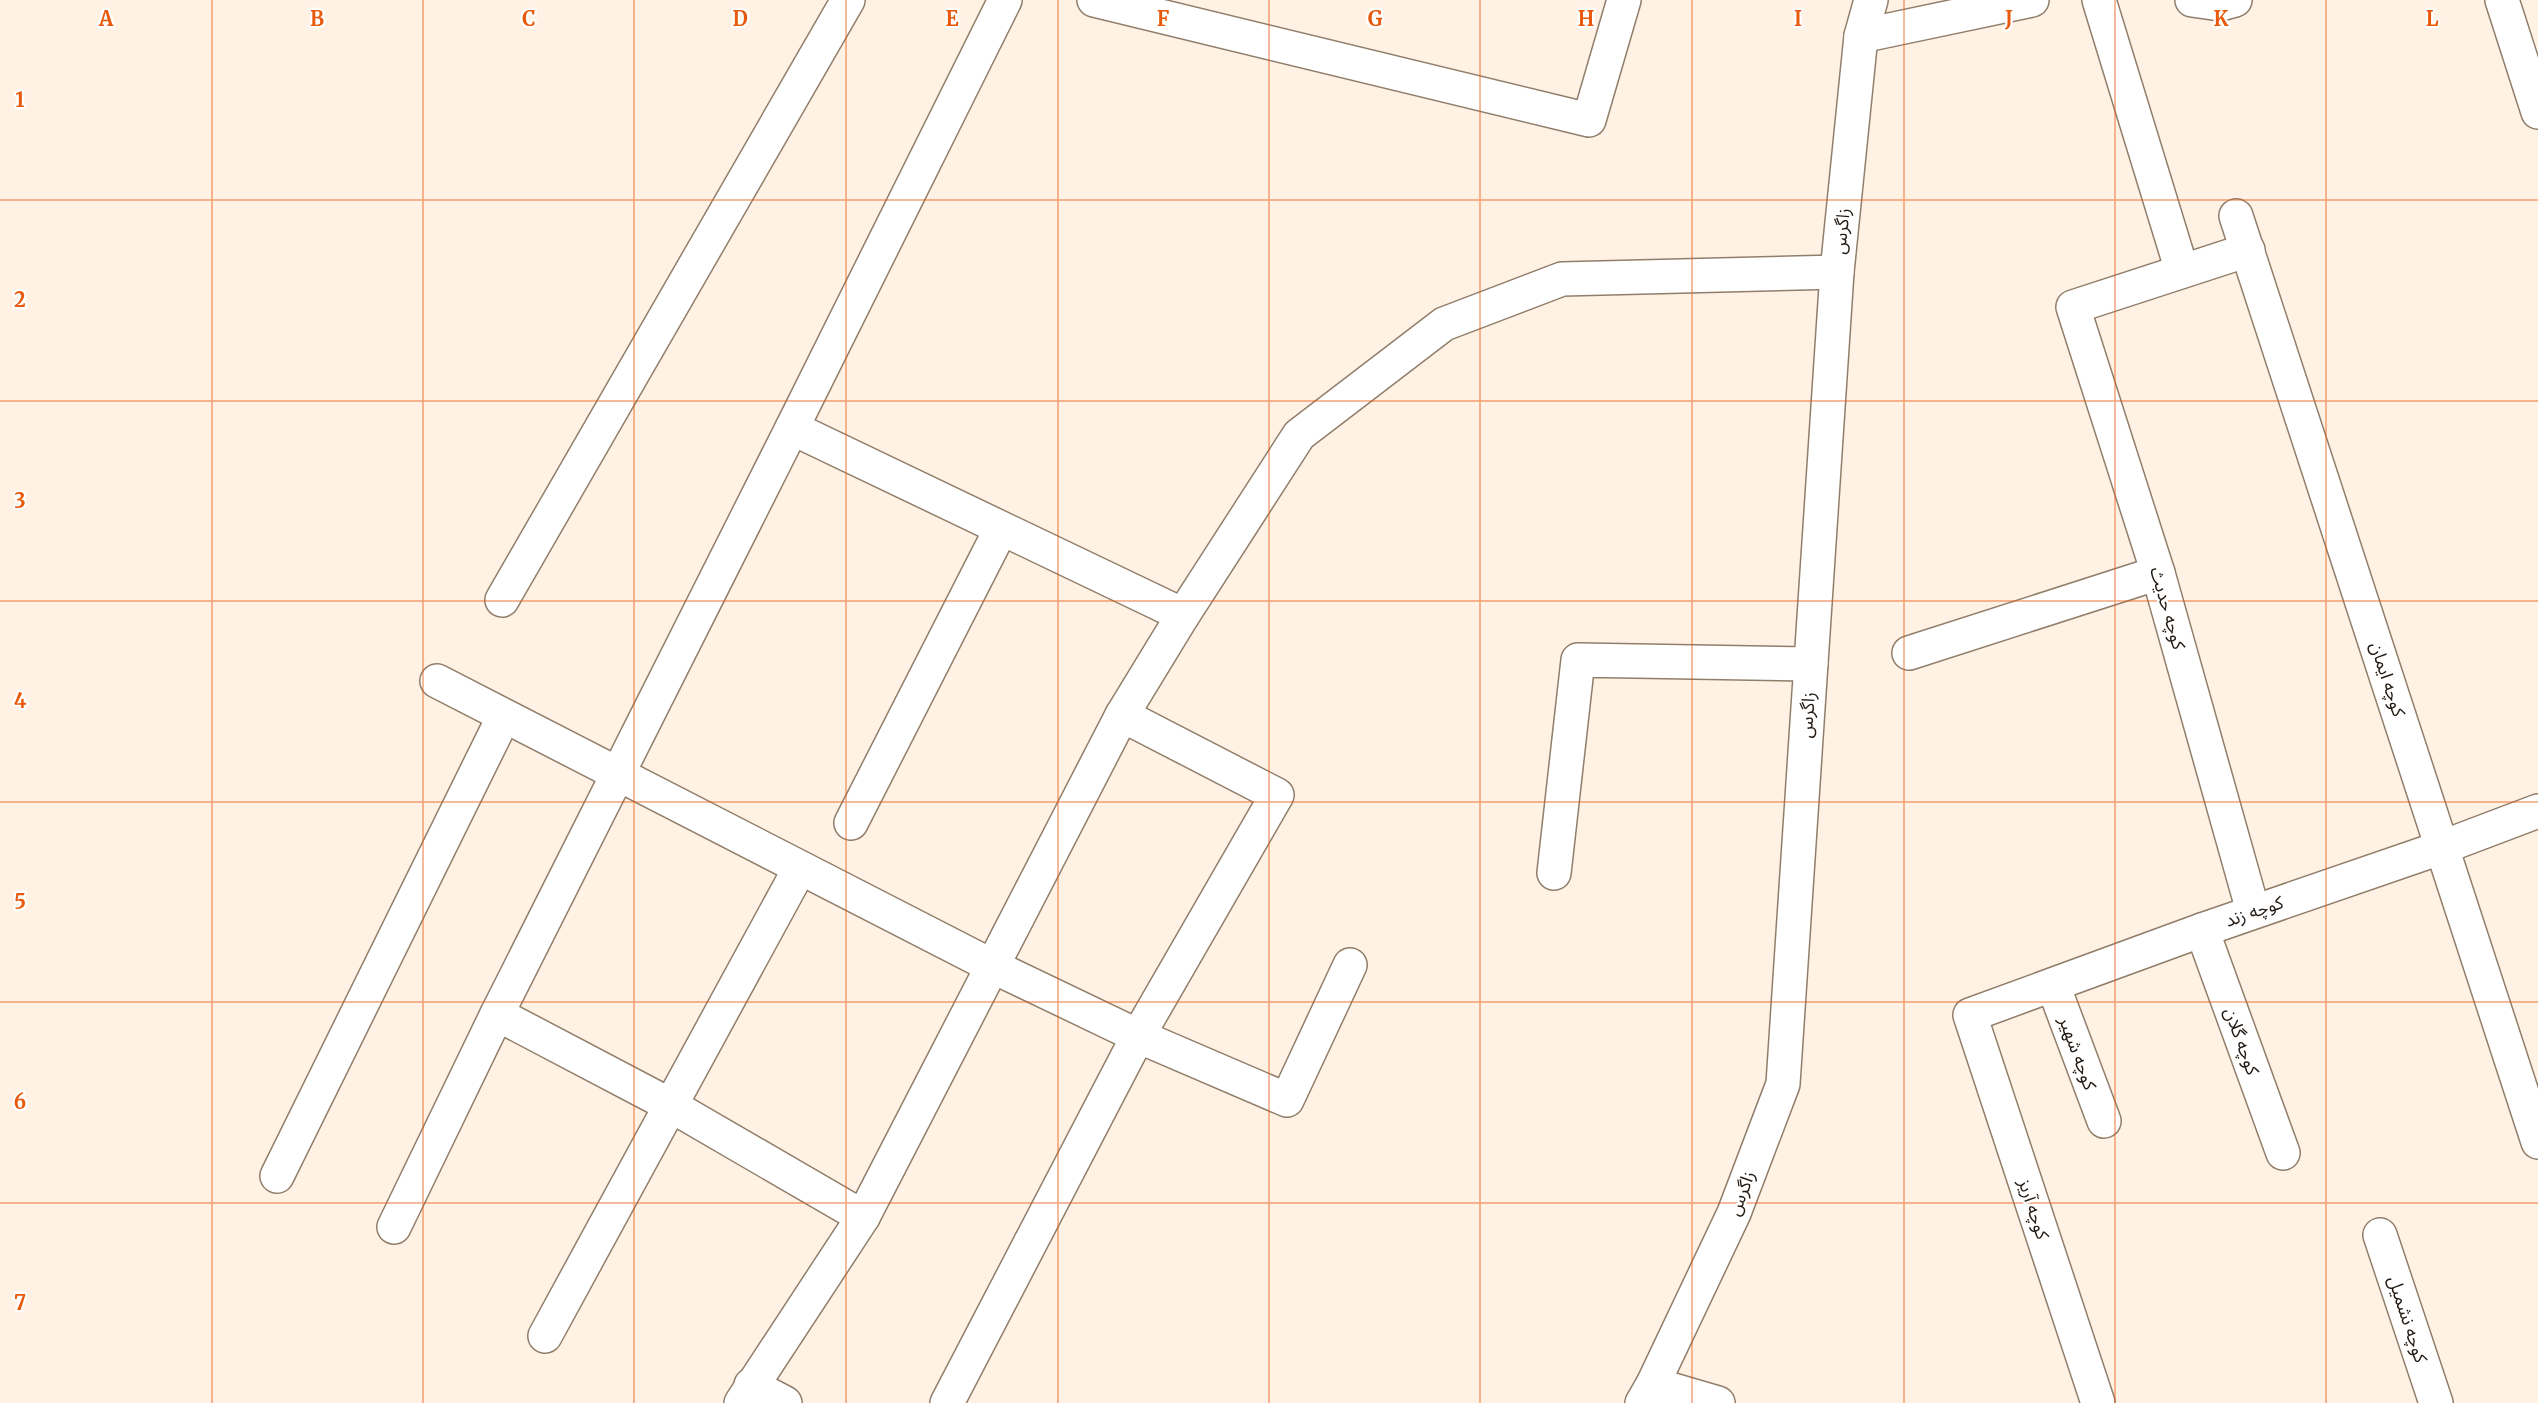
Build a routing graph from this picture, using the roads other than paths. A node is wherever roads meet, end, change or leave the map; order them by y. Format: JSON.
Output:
{"nodes":[{"id":1,"x":848,"y":0,"type":"edge"},
{"id":2,"x":1005,"y":0,"type":"edge"},
{"id":3,"x":1097,"y":0,"type":"edge"},
{"id":4,"x":1624,"y":0,"type":"edge"},
{"id":5,"x":1871,"y":0,"type":"edge"},
{"id":6,"x":2032,"y":0,"type":"edge"},
{"id":7,"x":2099,"y":0,"type":"edge"},
{"id":8,"x":2192,"y":0,"type":"edge"},
{"id":9,"x":2235,"y":0,"type":"edge"},
{"id":10,"x":2502,"y":0,"type":"edge"},
{"id":11,"x":1861,"y":36,"type":"junction"},
{"id":12,"x":2538,"y":112,"type":"edge"},
{"id":13,"x":2236,"y":216,"type":"dead end"},
{"id":14,"x":2248,"y":250,"type":"junction"},
{"id":15,"x":2182,"y":271,"type":"junction"},
{"id":16,"x":1837,"y":272,"type":"junction"},
{"id":17,"x":792,"y":428,"type":"junction"},
{"id":18,"x":1001,"y":529,"type":"junction"},
{"id":19,"x":2158,"y":573,"type":"junction"},
{"id":20,"x":502,"y":600,"type":"dead end"},
{"id":21,"x":1183,"y":615,"type":"junction"},
{"id":22,"x":1909,"y":653,"type":"dead end"},
{"id":23,"x":1811,"y":664,"type":"junction"},
{"id":24,"x":437,"y":681,"type":"dead end"},
{"id":25,"x":1122,"y":715,"type":"junction"},
{"id":26,"x":504,"y":716,"type":"junction"},
{"id":27,"x":618,"y":774,"type":"junction"},
{"id":28,"x":2538,"y":811,"type":"edge"},
{"id":29,"x":851,"y":823,"type":"dead end"},
{"id":30,"x":2443,"y":847,"type":"junction"},
{"id":31,"x":800,"y":868,"type":"junction"},
{"id":32,"x":1554,"y":873,"type":"dead end"},
{"id":33,"x":2253,"y":911,"type":"junction"},
{"id":34,"x":2202,"y":930,"type":"junction"},
{"id":35,"x":1350,"y":965,"type":"dead end"},
{"id":36,"x":992,"y":966,"type":"junction"},
{"id":37,"x":2053,"y":985,"type":"junction"},
{"id":38,"x":497,"y":1014,"type":"junction"},
{"id":39,"x":1970,"y":1015,"type":"joint"},
{"id":40,"x":1138,"y":1036,"type":"junction"},
{"id":41,"x":670,"y":1106,"type":"junction"},
{"id":42,"x":2104,"y":1121,"type":"dead end"},
{"id":43,"x":2538,"y":1142,"type":"edge"},
{"id":44,"x":2283,"y":1153,"type":"dead end"},
{"id":45,"x":277,"y":1176,"type":"dead end"},
{"id":46,"x":863,"y":1216,"type":"junction"},
{"id":47,"x":394,"y":1227,"type":"dead end"},
{"id":48,"x":2380,"y":1236,"type":"dead end"},
{"id":49,"x":546,"y":1336,"type":"dead end"},
{"id":50,"x":746,"y":1394,"type":"edge"},
{"id":51,"x":1648,"y":1394,"type":"edge"},
{"id":52,"x":785,"y":1403,"type":"edge"},
{"id":53,"x":947,"y":1403,"type":"edge"},
{"id":54,"x":1718,"y":1403,"type":"edge"},
{"id":55,"x":2098,"y":1403,"type":"edge"},
{"id":56,"x":2436,"y":1403,"type":"edge"}],
"edges":[{"from":1,"to":20,"type":"street"},
{"from":2,"to":17,"type":"street"},
{"from":3,"to":4,"type":"street"},
{"from":5,"to":11,"type":"street","name":"زاگرس"},
{"from":6,"to":11,"type":"street"},
{"from":7,"to":15,"type":"street"},
{"from":8,"to":9,"type":"street"},
{"from":10,"to":12,"type":"street"},
{"from":11,"to":16,"type":"street","name":"زاگرس"},
{"from":13,"to":14,"type":"street","name":"کوچه ایمان"},
{"from":14,"to":15,"type":"street"},
{"from":14,"to":30,"type":"street","name":"کوچه ایمان"},
{"from":15,"to":19,"type":"street","name":"کوچه حدیث"},
{"from":16,"to":21,"type":"street"},
{"from":16,"to":23,"type":"street","name":"زاگرس"},
{"from":17,"to":18,"type":"street"},
{"from":17,"to":27,"type":"street"},
{"from":18,"to":21,"type":"street"},
{"from":18,"to":29,"type":"street"},
{"from":19,"to":22,"type":"street"},
{"from":19,"to":33,"type":"street","name":"کوچه حدیث"},
{"from":21,"to":25,"type":"street"},
{"from":23,"to":32,"type":"street"},
{"from":23,"to":51,"type":"street","name":"زاگرس"},
{"from":24,"to":26,"type":"street"},
{"from":25,"to":36,"type":"street"},
{"from":25,"to":40,"type":"street"},
{"from":26,"to":27,"type":"street"},
{"from":26,"to":45,"type":"street"},
{"from":27,"to":31,"type":"street"},
{"from":27,"to":38,"type":"street"},
{"from":28,"to":30,"type":"street","name":"کوچه زند"},
{"from":30,"to":33,"type":"street","name":"کوچه زند"},
{"from":30,"to":43,"type":"street","name":"کوچه ایمان"},
{"from":31,"to":36,"type":"street"},
{"from":31,"to":41,"type":"street"},
{"from":33,"to":34,"type":"street","name":"کوچه زند"},
{"from":34,"to":37,"type":"street","name":"کوچه زند"},
{"from":34,"to":44,"type":"street","name":"کوچه گلان"},
{"from":35,"to":40,"type":"street"},
{"from":36,"to":40,"type":"street"},
{"from":36,"to":46,"type":"street"},
{"from":37,"to":39,"type":"street","name":"کوچه زند"},
{"from":37,"to":42,"type":"street","name":"کوچه شهیر"},
{"from":38,"to":41,"type":"street"},
{"from":38,"to":47,"type":"street"},
{"from":39,"to":55,"type":"street","name":"کوچه آریز"},
{"from":40,"to":53,"type":"street"},
{"from":41,"to":46,"type":"street"},
{"from":41,"to":49,"type":"street"},
{"from":46,"to":50,"type":"street"},
{"from":48,"to":56,"type":"street","name":"کوچه نشمیل"},
{"from":50,"to":52,"type":"street"},
{"from":51,"to":54,"type":"street"}]}
